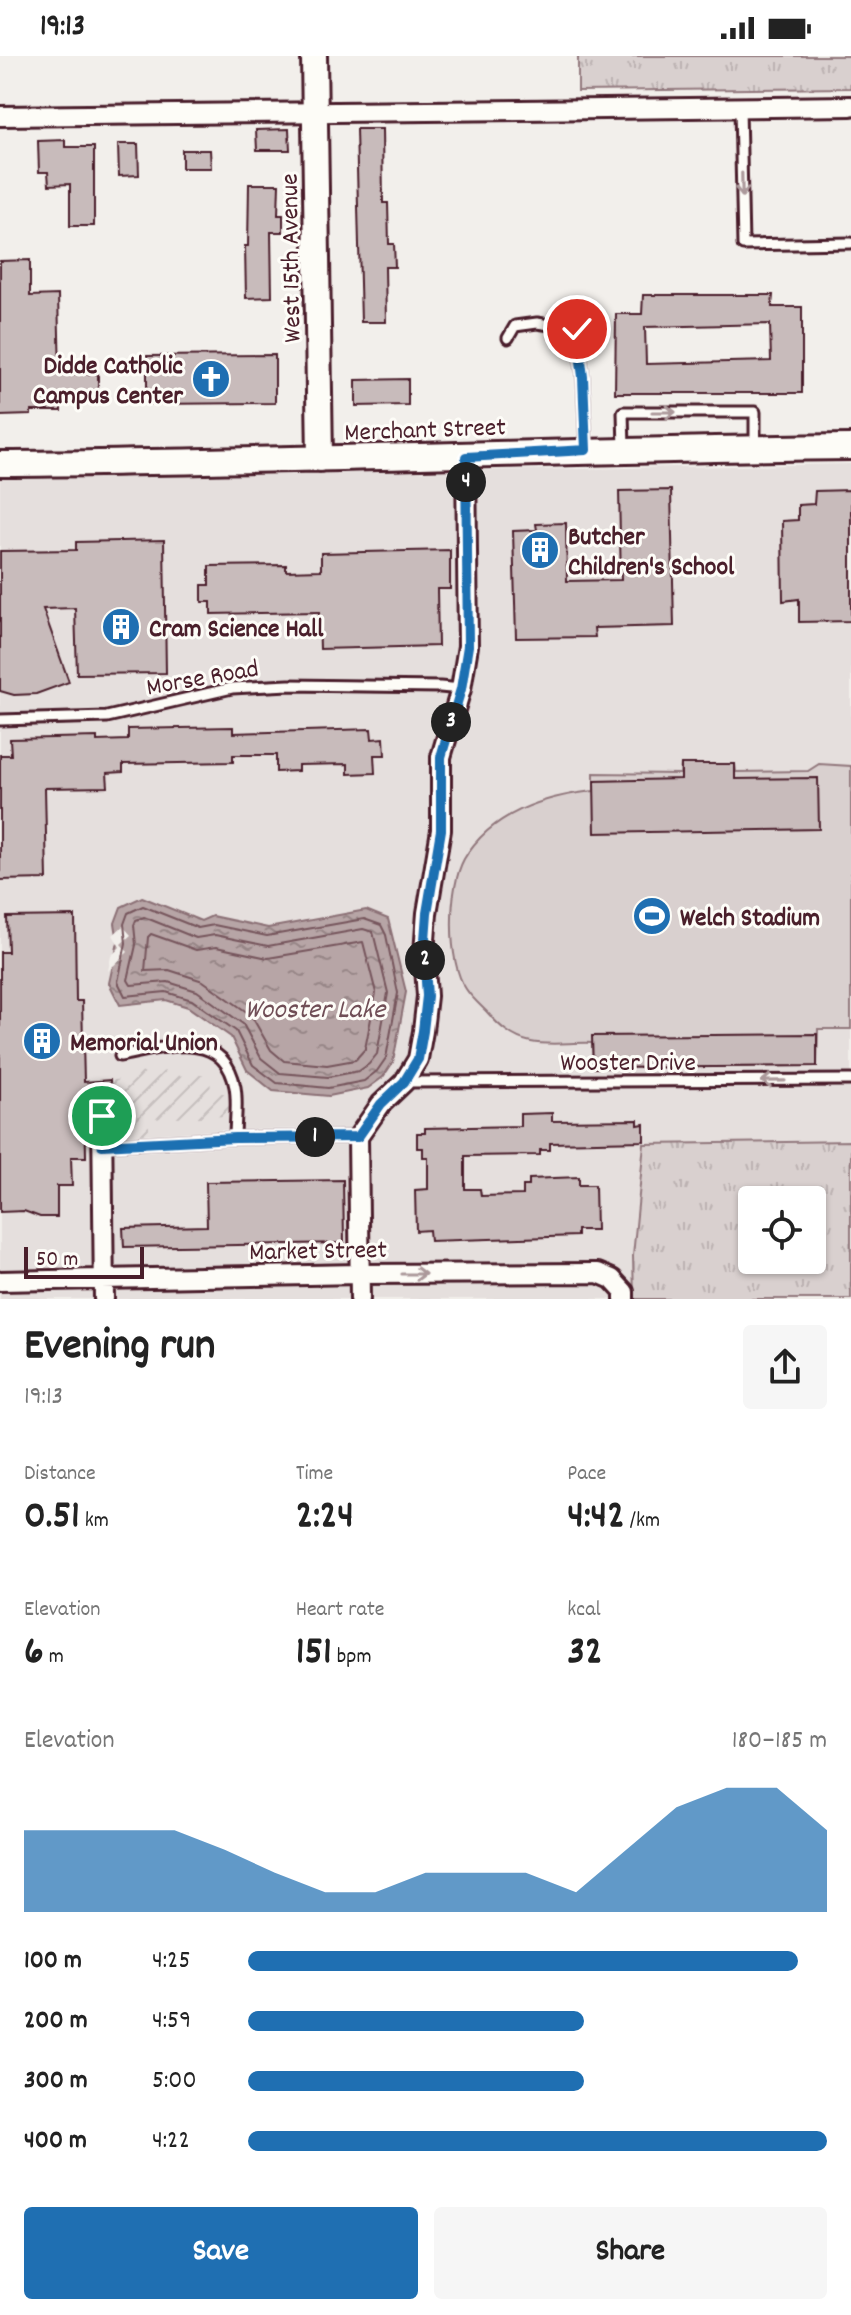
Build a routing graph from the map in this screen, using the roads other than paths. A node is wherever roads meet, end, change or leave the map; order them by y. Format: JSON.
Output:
{"nodes":[{"id":1,"x":314,"y":56,"type":"edge"},
{"id":2,"x":851,"y":106,"type":"edge"},
{"id":3,"x":740,"y":108,"type":"junction"},
{"id":4,"x":315,"y":113,"type":"junction"},
{"id":5,"x":0,"y":116,"type":"edge"},
{"id":6,"x":851,"y":243,"type":"edge"},
{"id":7,"x":508,"y":338,"type":"dead end"},
{"id":8,"x":851,"y":447,"type":"edge"},
{"id":9,"x":755,"y":448,"type":"junction"},
{"id":10,"x":624,"y":449,"type":"junction"},
{"id":11,"x":586,"y":450,"type":"junction"},
{"id":12,"x":466,"y":457,"type":"junction"},
{"id":13,"x":320,"y":459,"type":"junction"},
{"id":14,"x":0,"y":464,"type":"edge"},
{"id":15,"x":461,"y":689,"type":"junction"},
{"id":16,"x":0,"y":720,"type":"edge"},
{"id":17,"x":120,"y":1056,"type":"dead end"},
{"id":18,"x":851,"y":1080,"type":"edge"},
{"id":19,"x":404,"y":1082,"type":"junction"},
{"id":20,"x":102,"y":1116,"type":"dead end"},
{"id":21,"x":358,"y":1137,"type":"junction"},
{"id":22,"x":235,"y":1138,"type":"junction"},
{"id":23,"x":102,"y":1145,"type":"junction"},
{"id":24,"x":359,"y":1274,"type":"junction"},
{"id":25,"x":0,"y":1281,"type":"edge"},
{"id":26,"x":104,"y":1290,"type":"edge"},
{"id":27,"x":360,"y":1299,"type":"edge"},
{"id":28,"x":624,"y":1299,"type":"edge"}],
"edges":[{"from":1,"to":4,"type":"main road","name":"West 15th Avenue"},
{"from":2,"to":3,"type":"street"},
{"from":3,"to":4,"type":"street"},
{"from":3,"to":6,"type":"lane","one_way":true},
{"from":4,"to":5,"type":"street"},
{"from":4,"to":13,"type":"main road","name":"West 15th Avenue"},
{"from":7,"to":11,"type":"lane"},
{"from":8,"to":9,"type":"main road","name":"Merchant Street"},
{"from":9,"to":10,"type":"main road","name":"Merchant Street"},
{"from":10,"to":9,"type":"lane","one_way":true},
{"from":10,"to":11,"type":"main road","name":"Merchant Street"},
{"from":11,"to":12,"type":"main road","name":"Merchant Street"},
{"from":12,"to":13,"type":"main road","name":"Merchant Street"},
{"from":12,"to":15,"type":"street"},
{"from":13,"to":14,"type":"main road","name":"Merchant Street"},
{"from":15,"to":16,"type":"lane","name":"Morse Road"},
{"from":15,"to":19,"type":"street"},
{"from":17,"to":22,"type":"lane"},
{"from":18,"to":19,"type":"lane","name":"Wooster Drive","one_way":true},
{"from":19,"to":21,"type":"street"},
{"from":20,"to":23,"type":"street"},
{"from":21,"to":22,"type":"lane"},
{"from":21,"to":24,"type":"street"},
{"from":22,"to":23,"type":"lane"},
{"from":23,"to":26,"type":"street"},
{"from":24,"to":26,"type":"street","name":"Market Street"},
{"from":24,"to":27,"type":"street"},
{"from":24,"to":28,"type":"street","name":"Market Street","one_way":true},
{"from":25,"to":26,"type":"street","name":"Market Street"}]}
